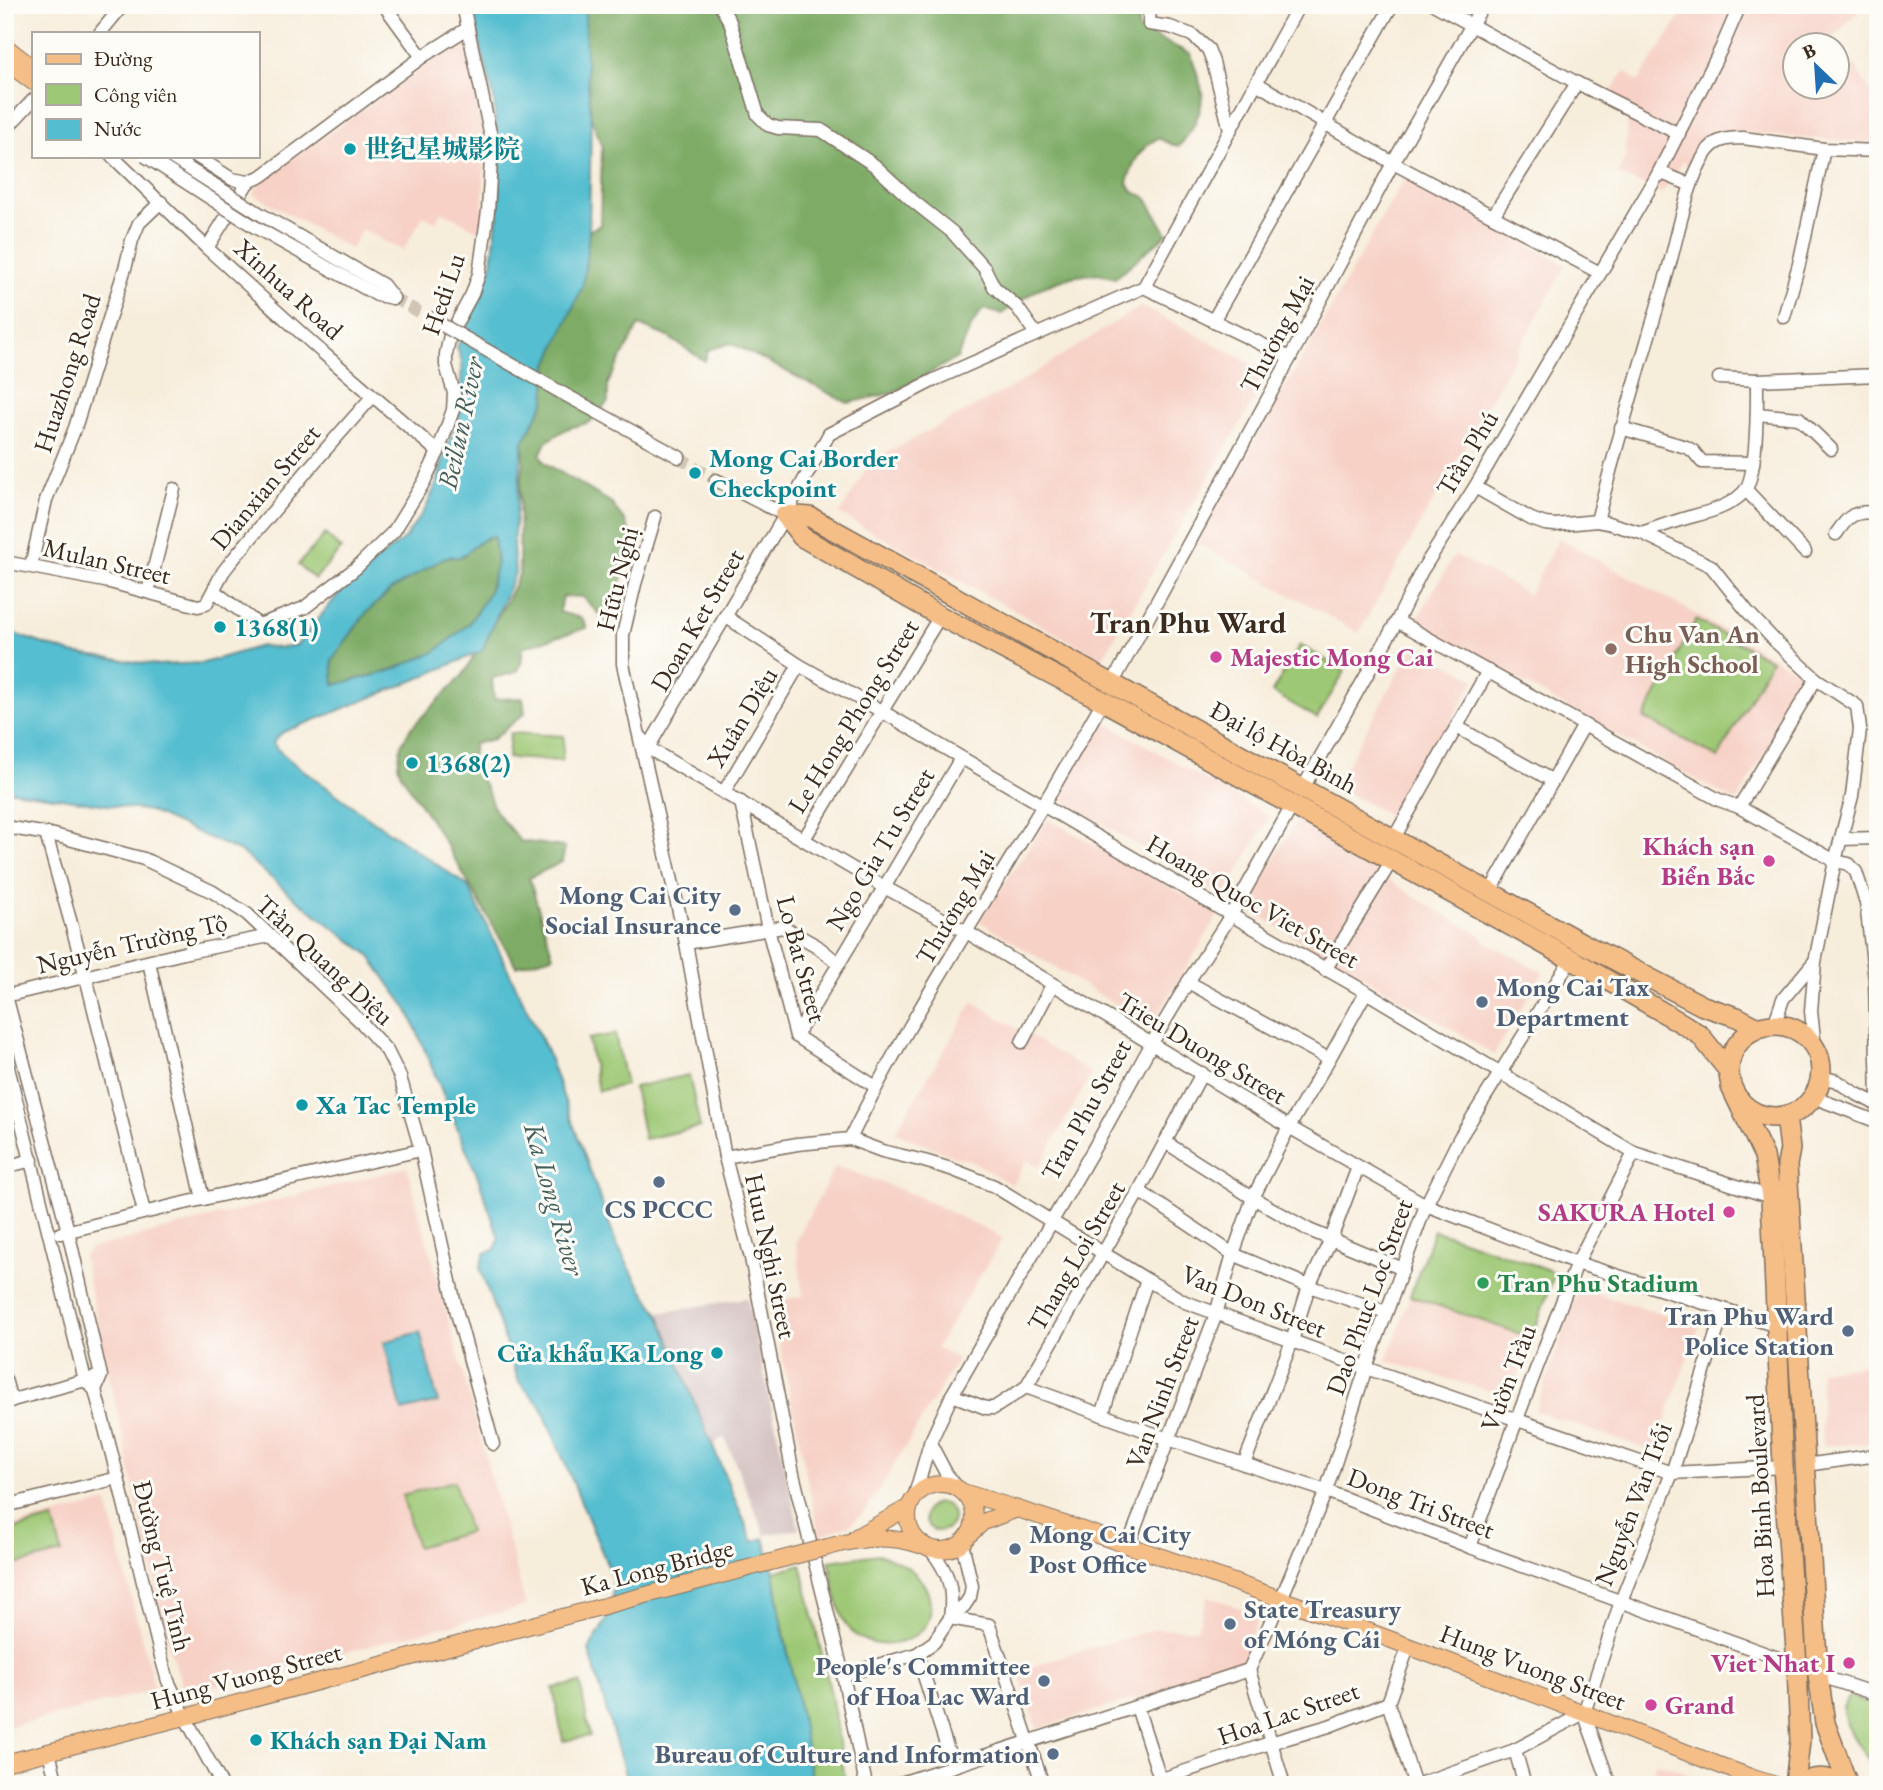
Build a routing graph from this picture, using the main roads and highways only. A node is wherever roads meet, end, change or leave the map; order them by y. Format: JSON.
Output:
{"nodes":[{"id":1,"x":5,"y":46,"type":"edge"},
{"id":2,"x":5,"y":61,"type":"edge"},
{"id":3,"x":32,"y":67,"type":"edge"},
{"id":4,"x":32,"y":81,"type":"edge"},
{"id":5,"x":922,"y":579,"type":"junction"},
{"id":6,"x":911,"y":599,"type":"junction"},
{"id":7,"x":1108,"y":693,"type":"junction"},
{"id":8,"x":1303,"y":788,"type":"junction"},
{"id":9,"x":1292,"y":806,"type":"junction"},
{"id":10,"x":1577,"y":951,"type":"junction"},
{"id":11,"x":1766,"y":1026,"type":"junction"},
{"id":12,"x":1729,"y":1078,"type":"junction"},
{"id":13,"x":1786,"y":1116,"type":"junction"},
{"id":14,"x":1777,"y":1328,"type":"junction"},
{"id":15,"x":1797,"y":1329,"type":"junction"},
{"id":16,"x":1805,"y":1465,"type":"junction"},
{"id":17,"x":1783,"y":1466,"type":"junction"},
{"id":18,"x":960,"y":1490,"type":"junction"},
{"id":19,"x":911,"y":1503,"type":"junction"},
{"id":20,"x":1017,"y":1509,"type":"junction"},
{"id":21,"x":966,"y":1539,"type":"junction"},
{"id":22,"x":847,"y":1542,"type":"junction"},
{"id":23,"x":927,"y":1548,"type":"junction"},
{"id":24,"x":498,"y":1634,"type":"joint"},
{"id":25,"x":1797,"y":1665,"type":"junction"},
{"id":26,"x":1818,"y":1675,"type":"junction"},
{"id":27,"x":5,"y":1763,"type":"edge"},
{"id":28,"x":1756,"y":1781,"type":"edge"},
{"id":29,"x":1776,"y":1785,"type":"edge"},
{"id":30,"x":1796,"y":1785,"type":"edge"},
{"id":31,"x":1842,"y":1785,"type":"edge"},
{"id":32,"x":1848,"y":1785,"type":"edge"}],
"edges":[{"from":1,"to":3,"type":"main road"},
{"from":2,"to":4,"type":"main road"},
{"from":5,"to":6,"type":"highway"},
{"from":5,"to":6,"type":"highway","name":"Đại lộ Hòa Bình"},
{"from":5,"to":7,"type":"highway","name":"Đại lộ Hòa Bình"},
{"from":6,"to":7,"type":"highway","name":"Đại lộ Hòa Bình"},
{"from":7,"to":8,"type":"highway","name":"Đại lộ Hòa Bình"},
{"from":7,"to":9,"type":"highway","name":"Đại lộ Hòa Bình"},
{"from":8,"to":9,"type":"highway"},
{"from":8,"to":10,"type":"highway","name":"Đại lộ Hòa Bình"},
{"from":9,"to":10,"type":"highway","name":"Đại lộ Hòa Bình"},
{"from":10,"to":11,"type":"highway","name":"Đại lộ Hòa Bình"},
{"from":10,"to":12,"type":"highway","name":"Đại lộ Hòa Bình"},
{"from":11,"to":12,"type":"highway"},
{"from":11,"to":13,"type":"highway","name":"Đại lộ Hòa Bình"},
{"from":12,"to":13,"type":"highway"},
{"from":12,"to":14,"type":"highway","name":"Hoa Binh Boulevard"},
{"from":13,"to":15,"type":"highway","name":"Hoa Binh Boulevard"},
{"from":14,"to":15,"type":"highway"},
{"from":14,"to":17,"type":"highway","name":"Hoa Binh Boulevard"},
{"from":15,"to":16,"type":"highway","name":"Hoa Binh Boulevard"},
{"from":16,"to":17,"type":"highway"},
{"from":16,"to":26,"type":"highway","name":"Hoa Binh Boulevard"},
{"from":17,"to":25,"type":"highway","name":"Hoa Binh Boulevard"},
{"from":18,"to":19,"type":"main road"},
{"from":18,"to":20,"type":"main road","name":"Hung Vuong Street"},
{"from":18,"to":21,"type":"main road"},
{"from":19,"to":22,"type":"main road"},
{"from":19,"to":23,"type":"main road"},
{"from":20,"to":21,"type":"main road"},
{"from":20,"to":28,"type":"main road","name":"Hung Vuong Street"},
{"from":21,"to":23,"type":"main road"},
{"from":22,"to":23,"type":"main road"},
{"from":22,"to":24,"type":"main road","name":"Ka Long Bridge","bridge":true},
{"from":24,"to":27,"type":"main road","name":"Hung Vuong Street"},
{"from":25,"to":26,"type":"highway"},
{"from":25,"to":30,"type":"highway","name":"Hoa Binh Boulevard"},
{"from":26,"to":32,"type":"highway","name":"Hoa Binh Boulevard"},
{"from":28,"to":29,"type":"main road","name":"Hung Vuong Street"},
{"from":30,"to":31,"type":"highway"}]}
